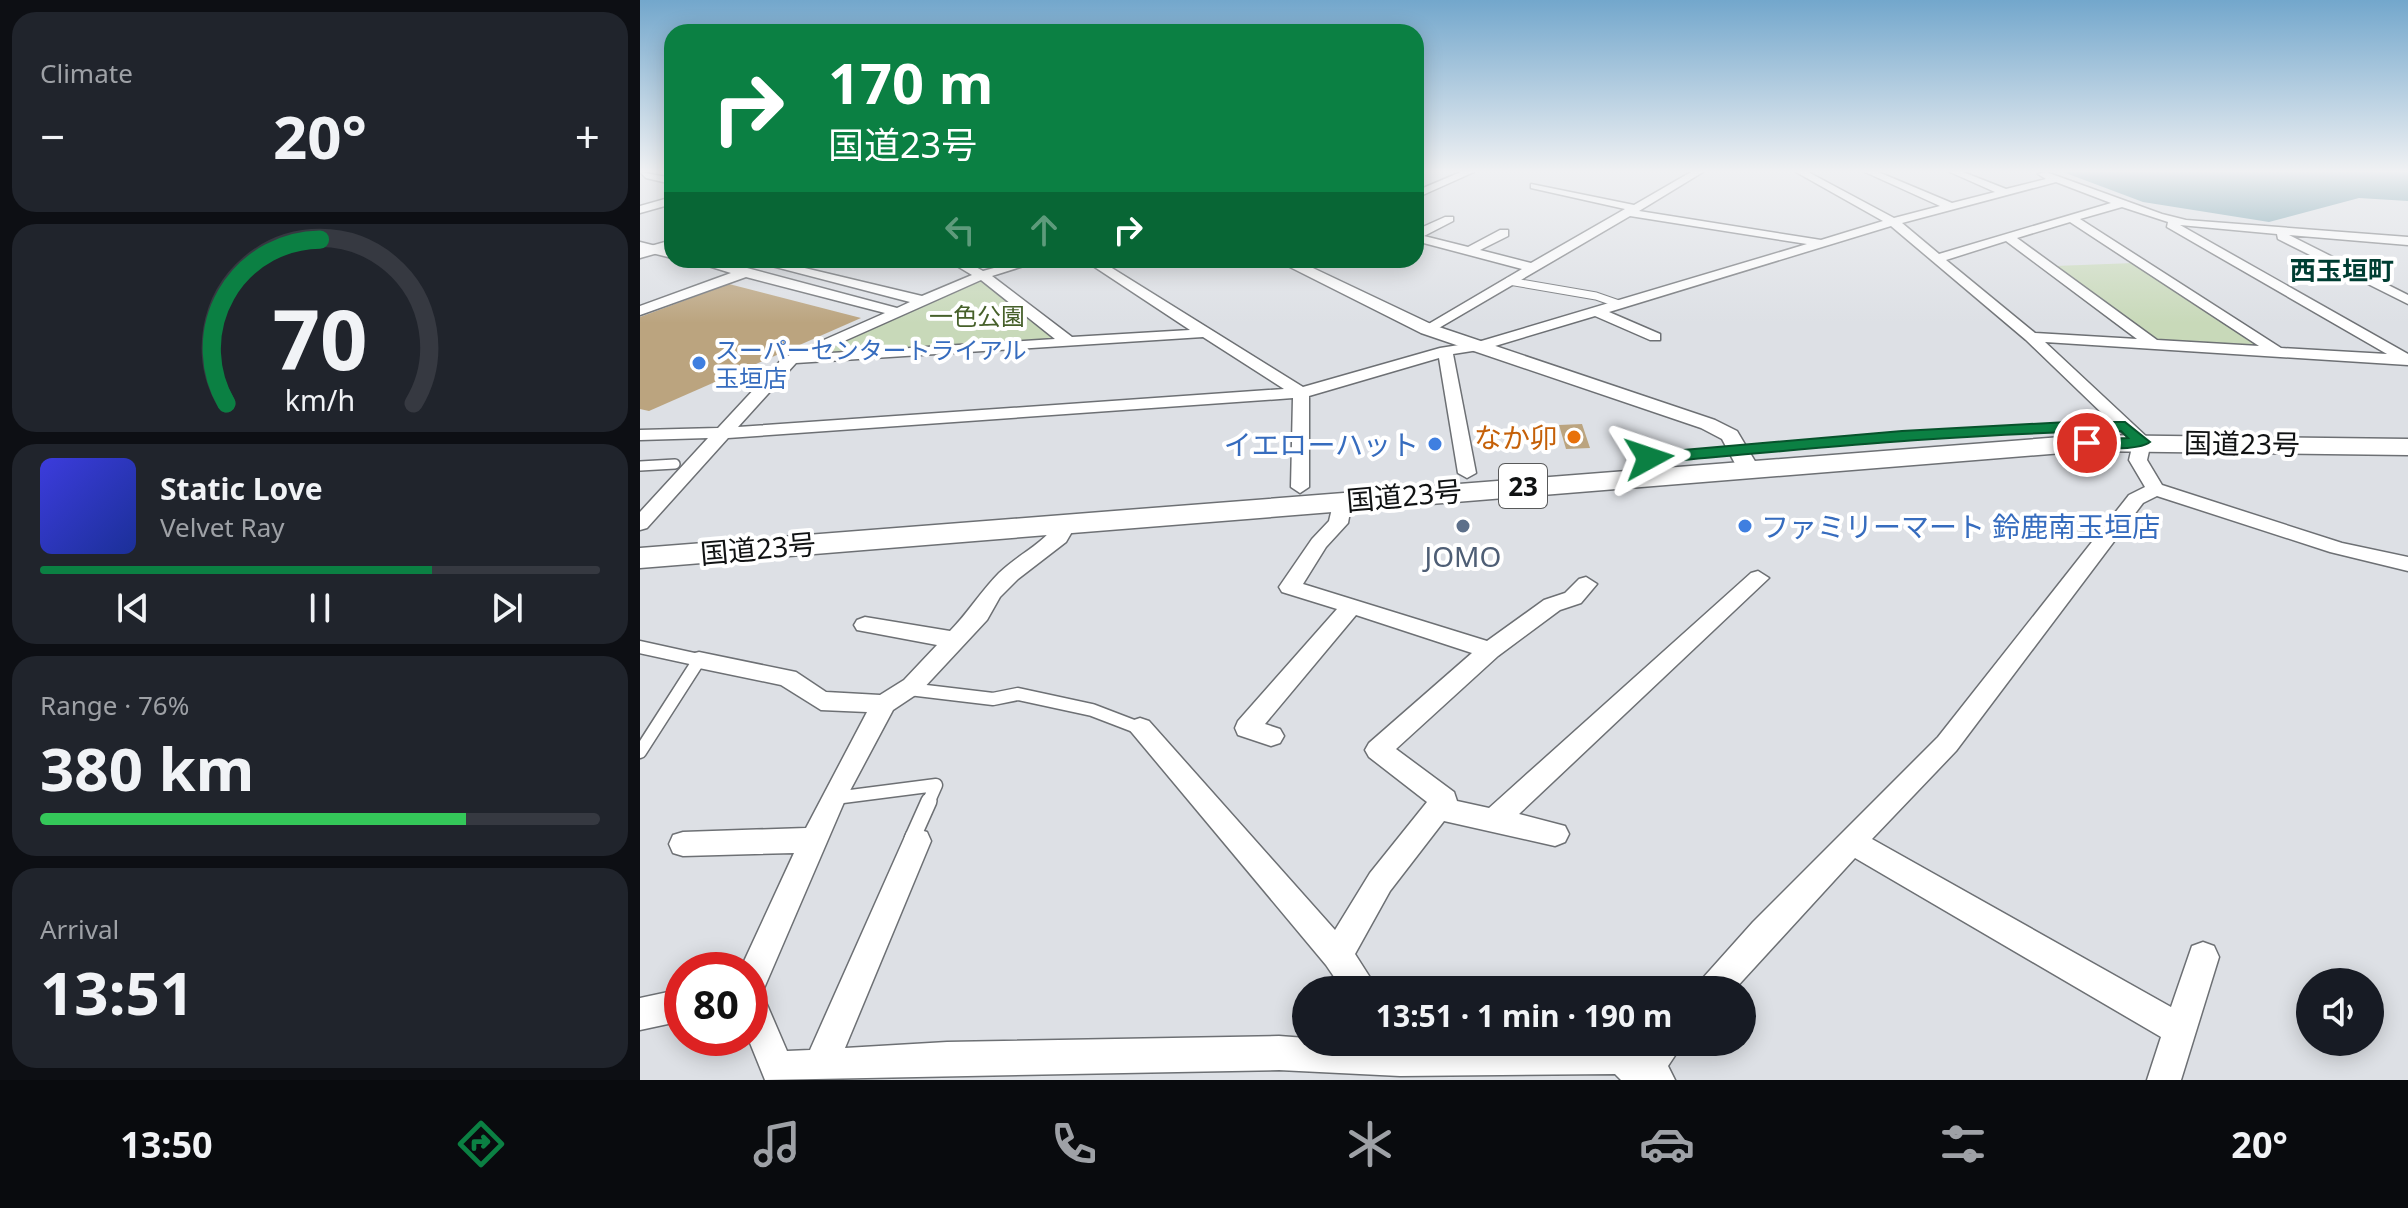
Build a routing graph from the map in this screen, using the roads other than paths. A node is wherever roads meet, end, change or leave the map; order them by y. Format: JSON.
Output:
{"nodes":[{"id":1,"x":1442,"y":222,"type":"edge"},
{"id":2,"x":1608,"y":222,"type":"edge"},
{"id":3,"x":1704,"y":222,"type":"edge"},
{"id":4,"x":1892,"y":222,"type":"edge"},
{"id":5,"x":1893,"y":222,"type":"edge"},
{"id":6,"x":2056,"y":222,"type":"edge"},
{"id":7,"x":2078,"y":222,"type":"edge"},
{"id":8,"x":2168,"y":222,"type":"edge"},
{"id":9,"x":2183,"y":222,"type":"edge"},
{"id":10,"x":2272,"y":231,"type":"junction"},
{"id":11,"x":640,"y":232,"type":"edge"},
{"id":12,"x":1424,"y":232,"type":"edge"},
{"id":13,"x":1504,"y":233,"type":"dead end"},
{"id":14,"x":2008,"y":237,"type":"junction"},
{"id":15,"x":1424,"y":238,"type":"edge"},
{"id":16,"x":2379,"y":239,"type":"junction"},
{"id":17,"x":664,"y":240,"type":"edge"},
{"id":18,"x":2408,"y":241,"type":"edge"},
{"id":19,"x":1822,"y":242,"type":"junction"},
{"id":20,"x":1469,"y":251,"type":"junction"},
{"id":21,"x":2408,"y":252,"type":"edge"},
{"id":22,"x":1938,"y":258,"type":"junction"},
{"id":23,"x":1531,"y":267,"type":"junction"},
{"id":24,"x":726,"y":268,"type":"edge"},
{"id":25,"x":760,"y":268,"type":"edge"},
{"id":26,"x":799,"y":268,"type":"edge"},
{"id":27,"x":968,"y":268,"type":"edge"},
{"id":28,"x":1008,"y":268,"type":"edge"},
{"id":29,"x":1104,"y":268,"type":"edge"},
{"id":30,"x":1301,"y":268,"type":"edge"},
{"id":31,"x":746,"y":273,"type":"junction"},
{"id":32,"x":982,"y":275,"type":"junction"},
{"id":33,"x":1509,"y":281,"type":"junction"},
{"id":34,"x":2408,"y":300,"type":"edge"},
{"id":35,"x":924,"y":301,"type":"junction"},
{"id":36,"x":1619,"y":304,"type":"junction"},
{"id":37,"x":640,"y":311,"type":"edge"},
{"id":38,"x":1596,"y":311,"type":"junction"},
{"id":39,"x":898,"y":312,"type":"junction"},
{"id":40,"x":1427,"y":329,"type":"junction"},
{"id":41,"x":1204,"y":333,"type":"junction"},
{"id":42,"x":1655,"y":337,"type":"dead end"},
{"id":43,"x":2031,"y":337,"type":"junction"},
{"id":44,"x":1070,"y":343,"type":"junction"},
{"id":45,"x":2153,"y":344,"type":"junction"},
{"id":46,"x":1480,"y":346,"type":"junction"},
{"id":47,"x":1445,"y":351,"type":"junction"},
{"id":48,"x":2278,"y":352,"type":"junction"},
{"id":49,"x":2407,"y":360,"type":"edge"},
{"id":50,"x":788,"y":361,"type":"junction"},
{"id":51,"x":1301,"y":393,"type":"junction"},
{"id":52,"x":720,"y":433,"type":"junction"},
{"id":53,"x":2133,"y":434,"type":"junction"},
{"id":54,"x":2408,"y":434,"type":"edge"},
{"id":55,"x":640,"y":435,"type":"edge"},
{"id":56,"x":2408,"y":447,"type":"edge"},
{"id":57,"x":1744,"y":459,"type":"junction"},
{"id":58,"x":675,"y":464,"type":"dead end"},
{"id":59,"x":640,"y":466,"type":"edge"},
{"id":60,"x":1467,"y":473,"type":"junction"},
{"id":61,"x":1300,"y":487,"type":"junction"},
{"id":62,"x":2155,"y":489,"type":"junction"},
{"id":63,"x":1343,"y":500,"type":"junction"},
{"id":64,"x":1067,"y":523,"type":"junction"},
{"id":65,"x":640,"y":524,"type":"edge"},
{"id":66,"x":640,"y":538,"type":"edge"},
{"id":67,"x":640,"y":558,"type":"edge"},
{"id":68,"x":2408,"y":564,"type":"edge"},
{"id":69,"x":1758,"y":578,"type":"dead end"},
{"id":70,"x":1586,"y":584,"type":"dead end"},
{"id":71,"x":1352,"y":606,"type":"junction"},
{"id":72,"x":865,"y":625,"type":"dead end"},
{"id":73,"x":955,"y":640,"type":"junction"},
{"id":74,"x":640,"y":647,"type":"edge"},
{"id":75,"x":1490,"y":650,"type":"junction"},
{"id":76,"x":699,"y":660,"type":"junction"},
{"id":77,"x":907,"y":689,"type":"junction"},
{"id":78,"x":884,"y":704,"type":"junction"},
{"id":79,"x":1140,"y":728,"type":"joint"},
{"id":80,"x":1271,"y":736,"type":"dead end"},
{"id":81,"x":640,"y":752,"type":"edge"},
{"id":82,"x":833,"y":798,"type":"junction"},
{"id":83,"x":1438,"y":808,"type":"junction"},
{"id":84,"x":1494,"y":820,"type":"junction"},
{"id":85,"x":1555,"y":834,"type":"dead end"},
{"id":86,"x":814,"y":840,"type":"junction"},
{"id":87,"x":917,"y":841,"type":"joint"},
{"id":88,"x":1854,"y":843,"type":"junction"},
{"id":89,"x":683,"y":844,"type":"dead end"},
{"id":90,"x":764,"y":952,"type":"edge"},
{"id":91,"x":1337,"y":955,"type":"junction"},
{"id":92,"x":2203,"y":957,"type":"dead end"},
{"id":93,"x":1352,"y":976,"type":"edge"},
{"id":94,"x":1725,"y":976,"type":"edge"},
{"id":95,"x":664,"y":1009,"type":"edge"},
{"id":96,"x":640,"y":1014,"type":"edge"},
{"id":97,"x":2180,"y":1030,"type":"junction"},
{"id":98,"x":768,"y":1047,"type":"edge"},
{"id":99,"x":1292,"y":1053,"type":"edge"},
{"id":100,"x":1587,"y":1056,"type":"edge"},
{"id":101,"x":1659,"y":1056,"type":"edge"},
{"id":102,"x":842,"y":1070,"type":"edge"},
{"id":103,"x":1646,"y":1077,"type":"edge"},
{"id":104,"x":2164,"y":1080,"type":"edge"}],
"edges":[{"from":1,"to":12,"type":"street"},
{"from":2,"to":23,"type":"street"},
{"from":3,"to":19,"type":"street"},
{"from":4,"to":19,"type":"street"},
{"from":5,"to":22,"type":"street"},
{"from":6,"to":14,"type":"street"},
{"from":7,"to":48,"type":"street"},
{"from":8,"to":49,"type":"street"},
{"from":9,"to":10,"type":"street"},
{"from":10,"to":16,"type":"street"},
{"from":10,"to":34,"type":"street"},
{"from":11,"to":17,"type":"street"},
{"from":13,"to":20,"type":"street"},
{"from":14,"to":22,"type":"street"},
{"from":14,"to":45,"type":"street"},
{"from":15,"to":20,"type":"street"},
{"from":16,"to":18,"type":"street"},
{"from":16,"to":21,"type":"street"},
{"from":19,"to":36,"type":"street"},
{"from":20,"to":23,"type":"street"},
{"from":22,"to":43,"type":"street"},
{"from":23,"to":33,"type":"street"},
{"from":24,"to":31,"type":"street"},
{"from":25,"to":31,"type":"street"},
{"from":26,"to":35,"type":"street"},
{"from":27,"to":32,"type":"street"},
{"from":28,"to":32,"type":"street"},
{"from":29,"to":41,"type":"street"},
{"from":30,"to":40,"type":"street"},
{"from":31,"to":37,"type":"street"},
{"from":31,"to":39,"type":"street"},
{"from":32,"to":35,"type":"street"},
{"from":32,"to":44,"type":"street"},
{"from":33,"to":36,"type":"lane"},
{"from":33,"to":40,"type":"street"},
{"from":35,"to":39,"type":"street"},
{"from":36,"to":38,"type":"street"},
{"from":38,"to":42,"type":"street"},
{"from":38,"to":46,"type":"street"},
{"from":39,"to":50,"type":"street"},
{"from":40,"to":46,"type":"street"},
{"from":41,"to":44,"type":"street"},
{"from":41,"to":51,"type":"street"},
{"from":43,"to":45,"type":"street"},
{"from":43,"to":53,"type":"street"},
{"from":44,"to":50,"type":"street"},
{"from":45,"to":48,"type":"street"},
{"from":46,"to":47,"type":"street"},
{"from":46,"to":57,"type":"street"},
{"from":47,"to":51,"type":"street"},
{"from":47,"to":60,"type":"street"},
{"from":48,"to":49,"type":"street"},
{"from":50,"to":52,"type":"street"},
{"from":51,"to":52,"type":"street"},
{"from":51,"to":61,"type":"street"},
{"from":52,"to":55,"type":"street"},
{"from":52,"to":65,"type":"street"},
{"from":53,"to":54,"type":"highway","name":"国道23号","number":"23"},
{"from":53,"to":56,"type":"highway","name":"国道23号","number":"23"},
{"from":53,"to":57,"type":"highway","name":"国道23号","number":"23"},
{"from":53,"to":62,"type":"street"},
{"from":57,"to":60,"type":"highway","name":"国道23号","number":"23"},
{"from":57,"to":63,"type":"highway","name":"国道23号","number":"23"},
{"from":58,"to":59,"type":"lane"},
{"from":60,"to":61,"type":"highway","name":"国道23号","number":"23"},
{"from":61,"to":66,"type":"highway","name":"国道23号","number":"23"},
{"from":62,"to":68,"type":"street"},
{"from":62,"to":88,"type":"street"},
{"from":63,"to":64,"type":"highway","name":"国道23号","number":"23"},
{"from":63,"to":71,"type":"street"},
{"from":64,"to":67,"type":"highway","name":"国道23号","number":"23"},
{"from":64,"to":73,"type":"street"},
{"from":69,"to":84,"type":"street"},
{"from":70,"to":75,"type":"street"},
{"from":71,"to":75,"type":"street"},
{"from":71,"to":80,"type":"street"},
{"from":72,"to":73,"type":"street"},
{"from":73,"to":77,"type":"street"},
{"from":74,"to":76,"type":"lane"},
{"from":75,"to":83,"type":"street"},
{"from":76,"to":78,"type":"street"},
{"from":76,"to":81,"type":"lane"},
{"from":77,"to":78,"type":"street"},
{"from":77,"to":79,"type":"lane"},
{"from":78,"to":82,"type":"street"},
{"from":79,"to":91,"type":"street"},
{"from":82,"to":86,"type":"street"},
{"from":82,"to":87,"type":"lane"},
{"from":83,"to":84,"type":"street"},
{"from":83,"to":91,"type":"street"},
{"from":84,"to":85,"type":"street"},
{"from":86,"to":89,"type":"street"},
{"from":86,"to":90,"type":"street"},
{"from":87,"to":102,"type":"street"},
{"from":88,"to":94,"type":"street"},
{"from":88,"to":97,"type":"street"},
{"from":91,"to":93,"type":"street"},
{"from":92,"to":97,"type":"street"},
{"from":95,"to":96,"type":"street"},
{"from":97,"to":104,"type":"street"},
{"from":98,"to":102,"type":"street"},
{"from":99,"to":102,"type":"street"},
{"from":100,"to":103,"type":"street"},
{"from":101,"to":103,"type":"street"}]}
